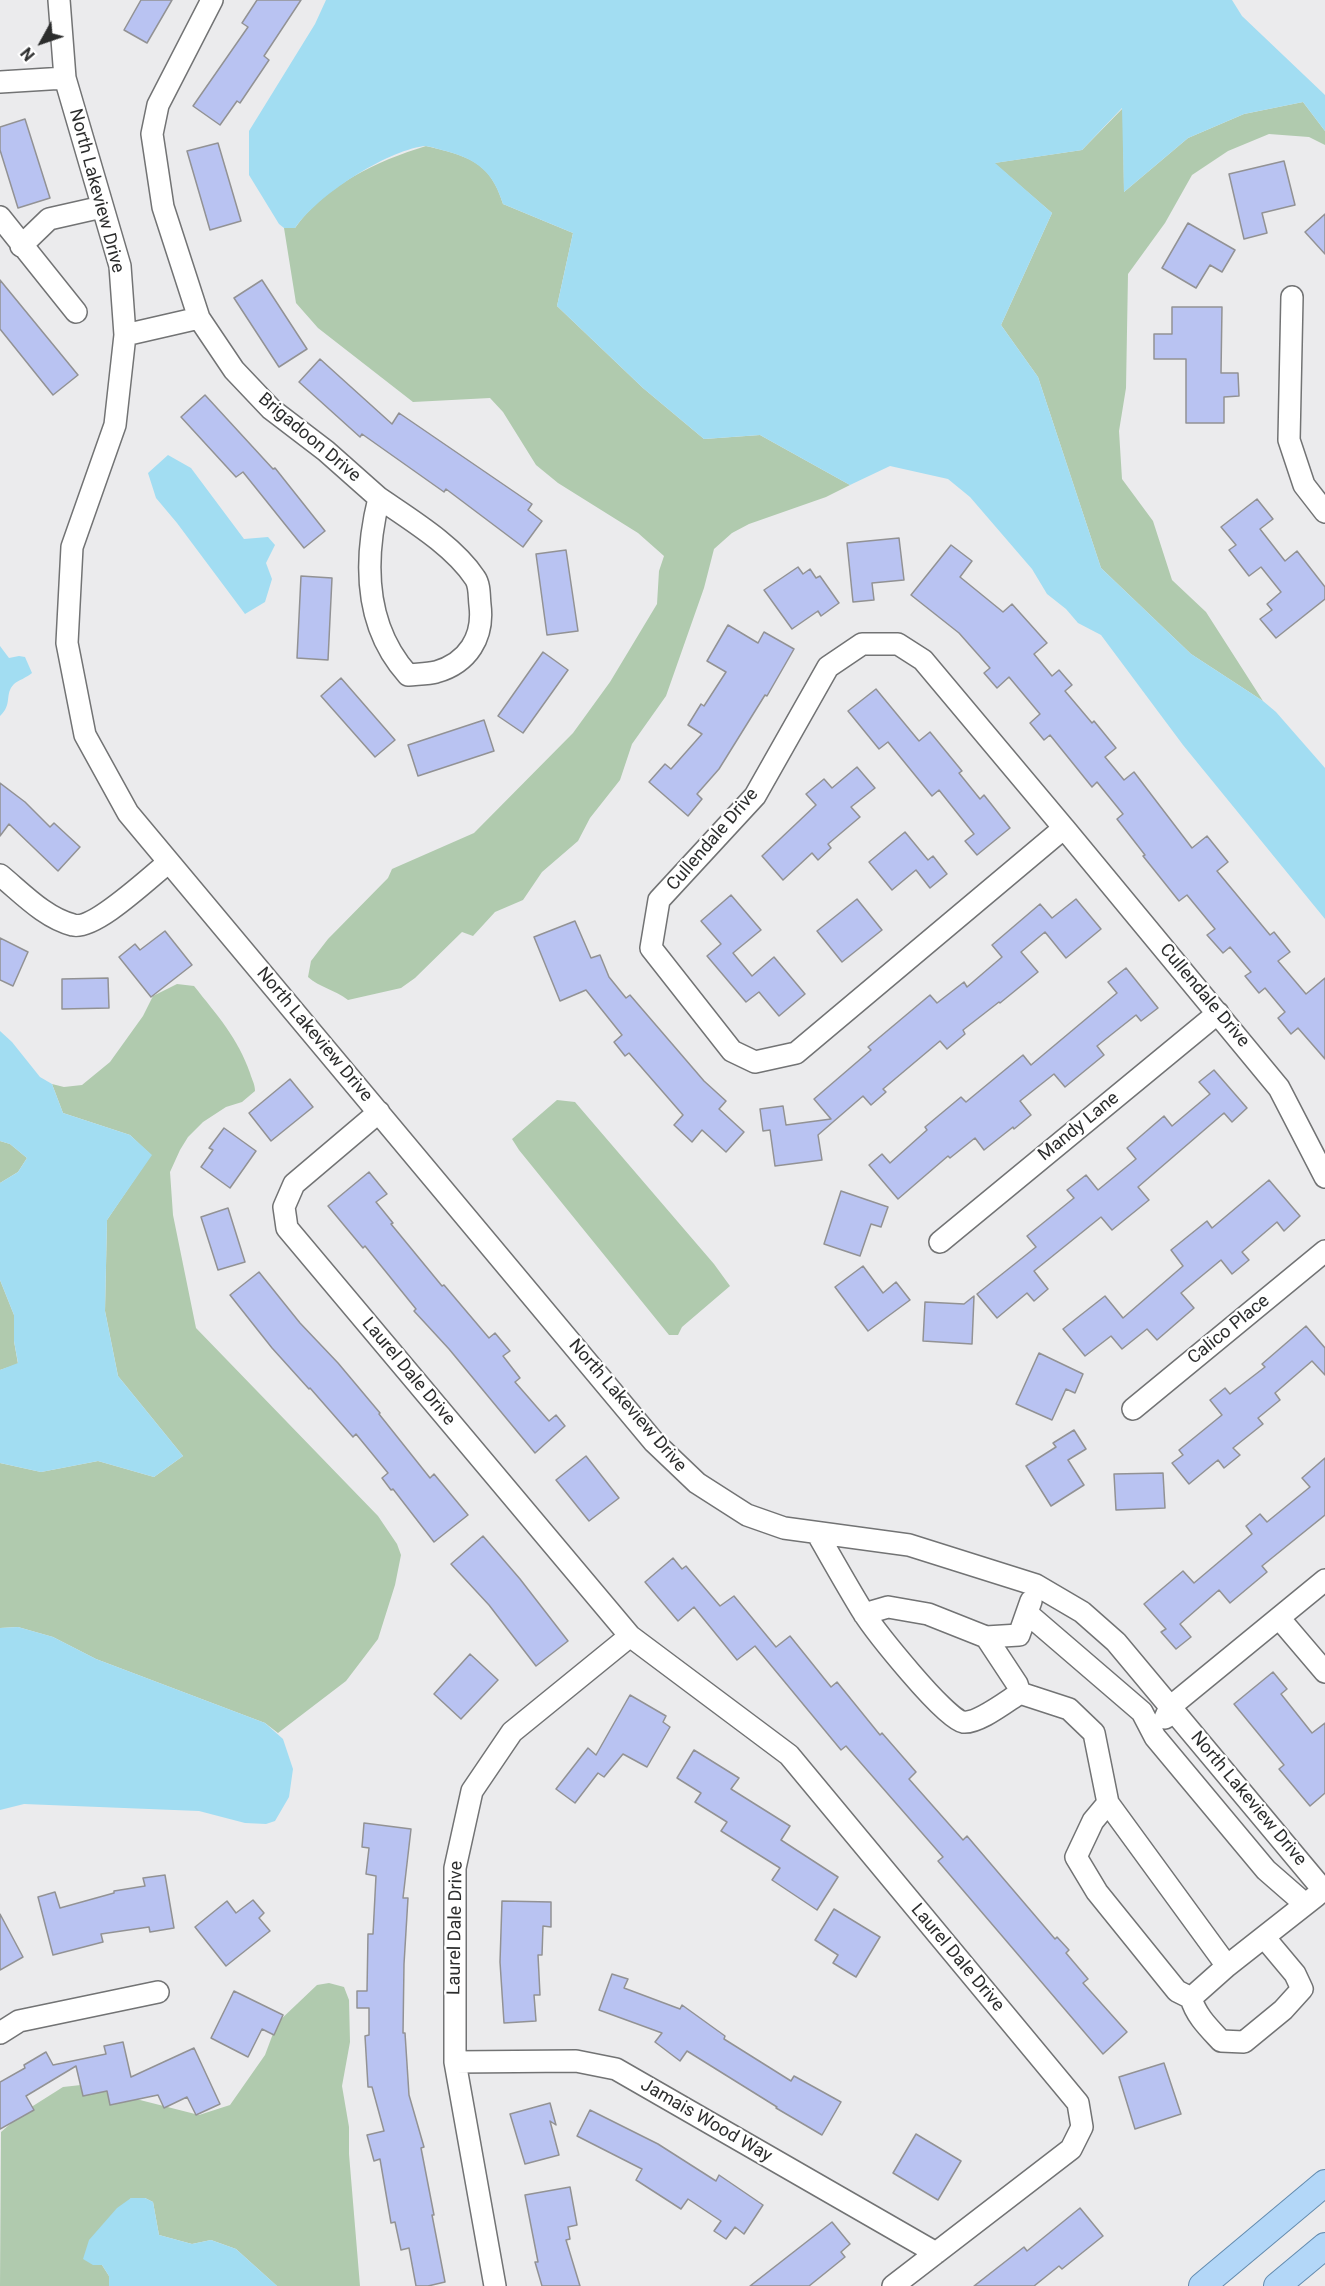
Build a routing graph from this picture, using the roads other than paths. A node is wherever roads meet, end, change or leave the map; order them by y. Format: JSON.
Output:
{"nodes":[{"id":1,"x":59,"y":0,"type":"edge"},
{"id":2,"x":212,"y":0,"type":"edge"},
{"id":3,"x":65,"y":78,"type":"junction"},
{"id":4,"x":0,"y":82,"type":"edge"},
{"id":5,"x":102,"y":207,"type":"junction"},
{"id":6,"x":0,"y":217,"type":"edge"},
{"id":7,"x":21,"y":246,"type":"junction"},
{"id":8,"x":1293,"y":297,"type":"dead end"},
{"id":9,"x":76,"y":312,"type":"dead end"},
{"id":10,"x":199,"y":318,"type":"junction"},
{"id":11,"x":124,"y":335,"type":"junction"},
{"id":12,"x":380,"y":498,"type":"junction"},
{"id":13,"x":1325,"y":512,"type":"edge"},
{"id":14,"x":1064,"y":828,"type":"junction"},
{"id":15,"x":169,"y":862,"type":"junction"},
{"id":16,"x":0,"y":875,"type":"edge"},
{"id":17,"x":1218,"y":1013,"type":"junction"},
{"id":18,"x":379,"y":1112,"type":"junction"},
{"id":19,"x":1325,"y":1178,"type":"edge"},
{"id":20,"x":940,"y":1242,"type":"dead end"},
{"id":21,"x":1325,"y":1251,"type":"edge"},
{"id":22,"x":1133,"y":1409,"type":"dead end"},
{"id":23,"x":817,"y":1533,"type":"junction"},
{"id":24,"x":1325,"y":1580,"type":"edge"},
{"id":25,"x":1036,"y":1585,"type":"junction"},
{"id":26,"x":864,"y":1614,"type":"junction"},
{"id":27,"x":1028,"y":1614,"type":"junction"},
{"id":28,"x":1279,"y":1618,"type":"junction"},
{"id":29,"x":630,"y":1636,"type":"junction"},
{"id":30,"x":986,"y":1637,"type":"junction"},
{"id":31,"x":1325,"y":1672,"type":"edge"},
{"id":32,"x":1020,"y":1694,"type":"junction"},
{"id":33,"x":1170,"y":1707,"type":"junction"},
{"id":34,"x":1155,"y":1737,"type":"junction"},
{"id":35,"x":1108,"y":1803,"type":"junction"},
{"id":36,"x":1324,"y":1891,"type":"edge"},
{"id":37,"x":1305,"y":1904,"type":"junction"},
{"id":38,"x":1263,"y":1937,"type":"junction"},
{"id":39,"x":1227,"y":1966,"type":"junction"},
{"id":40,"x":158,"y":1992,"type":"dead end"},
{"id":41,"x":1191,"y":1998,"type":"junction"},
{"id":42,"x":0,"y":2032,"type":"edge"},
{"id":43,"x":454,"y":2062,"type":"junction"},
{"id":44,"x":1325,"y":2183,"type":"edge"},
{"id":45,"x":1325,"y":2246,"type":"edge"},
{"id":46,"x":936,"y":2253,"type":"junction"},
{"id":47,"x":495,"y":2286,"type":"edge"},
{"id":48,"x":893,"y":2286,"type":"edge"},
{"id":49,"x":1202,"y":2286,"type":"edge"},
{"id":50,"x":1277,"y":2286,"type":"edge"}],
"edges":[{"from":1,"to":3,"type":"street","name":"North Lakeview Drive"},
{"from":2,"to":10,"type":"street","name":"Brigadoon Drive"},
{"from":3,"to":4,"type":"street"},
{"from":3,"to":5,"type":"street","name":"North Lakeview Drive"},
{"from":5,"to":7,"type":"street"},
{"from":5,"to":11,"type":"street","name":"North Lakeview Drive"},
{"from":6,"to":7,"type":"street"},
{"from":7,"to":9,"type":"street"},
{"from":8,"to":13,"type":"street"},
{"from":10,"to":11,"type":"street"},
{"from":10,"to":12,"type":"street","name":"Brigadoon Drive"},
{"from":11,"to":15,"type":"street","name":"North Lakeview Drive"},
{"from":12,"to":12,"type":"street","name":"Brigadoon Drive"},
{"from":14,"to":14,"type":"street","name":"Cullendale Drive"},
{"from":14,"to":17,"type":"street","name":"Cullendale Drive"},
{"from":15,"to":16,"type":"street"},
{"from":15,"to":18,"type":"street","name":"North Lakeview Drive"},
{"from":17,"to":19,"type":"street","name":"Cullendale Drive"},
{"from":17,"to":20,"type":"street","name":"Mandy Lane"},
{"from":18,"to":23,"type":"street","name":"North Lakeview Drive"},
{"from":18,"to":29,"type":"street","name":"Laurel Dale Drive"},
{"from":21,"to":22,"type":"street","name":"Calico Place"},
{"from":23,"to":25,"type":"street","name":"North Lakeview Drive"},
{"from":23,"to":26,"type":"street"},
{"from":24,"to":28,"type":"street"},
{"from":25,"to":27,"type":"street"},
{"from":25,"to":33,"type":"street","name":"North Lakeview Drive"},
{"from":26,"to":30,"type":"street"},
{"from":26,"to":32,"type":"street"},
{"from":27,"to":30,"type":"street"},
{"from":27,"to":34,"type":"street"},
{"from":28,"to":31,"type":"street"},
{"from":28,"to":33,"type":"street"},
{"from":29,"to":43,"type":"street","name":"Laurel Dale Drive"},
{"from":29,"to":46,"type":"street","name":"Laurel Dale Drive"},
{"from":30,"to":32,"type":"street"},
{"from":32,"to":35,"type":"street"},
{"from":33,"to":34,"type":"street"},
{"from":33,"to":36,"type":"street","name":"North Lakeview Drive"},
{"from":34,"to":37,"type":"street"},
{"from":35,"to":39,"type":"street"},
{"from":35,"to":41,"type":"street"},
{"from":36,"to":37,"type":"street"},
{"from":37,"to":38,"type":"street"},
{"from":38,"to":39,"type":"street"},
{"from":38,"to":41,"type":"street"},
{"from":39,"to":41,"type":"street"},
{"from":40,"to":42,"type":"street"},
{"from":43,"to":46,"type":"street","name":"Jamais Wood Way"},
{"from":43,"to":47,"type":"street","name":"Laurel Dale Drive"},
{"from":44,"to":49,"type":"main road"},
{"from":45,"to":50,"type":"main road"},
{"from":46,"to":48,"type":"street","name":"Laurel Dale Drive"}]}
